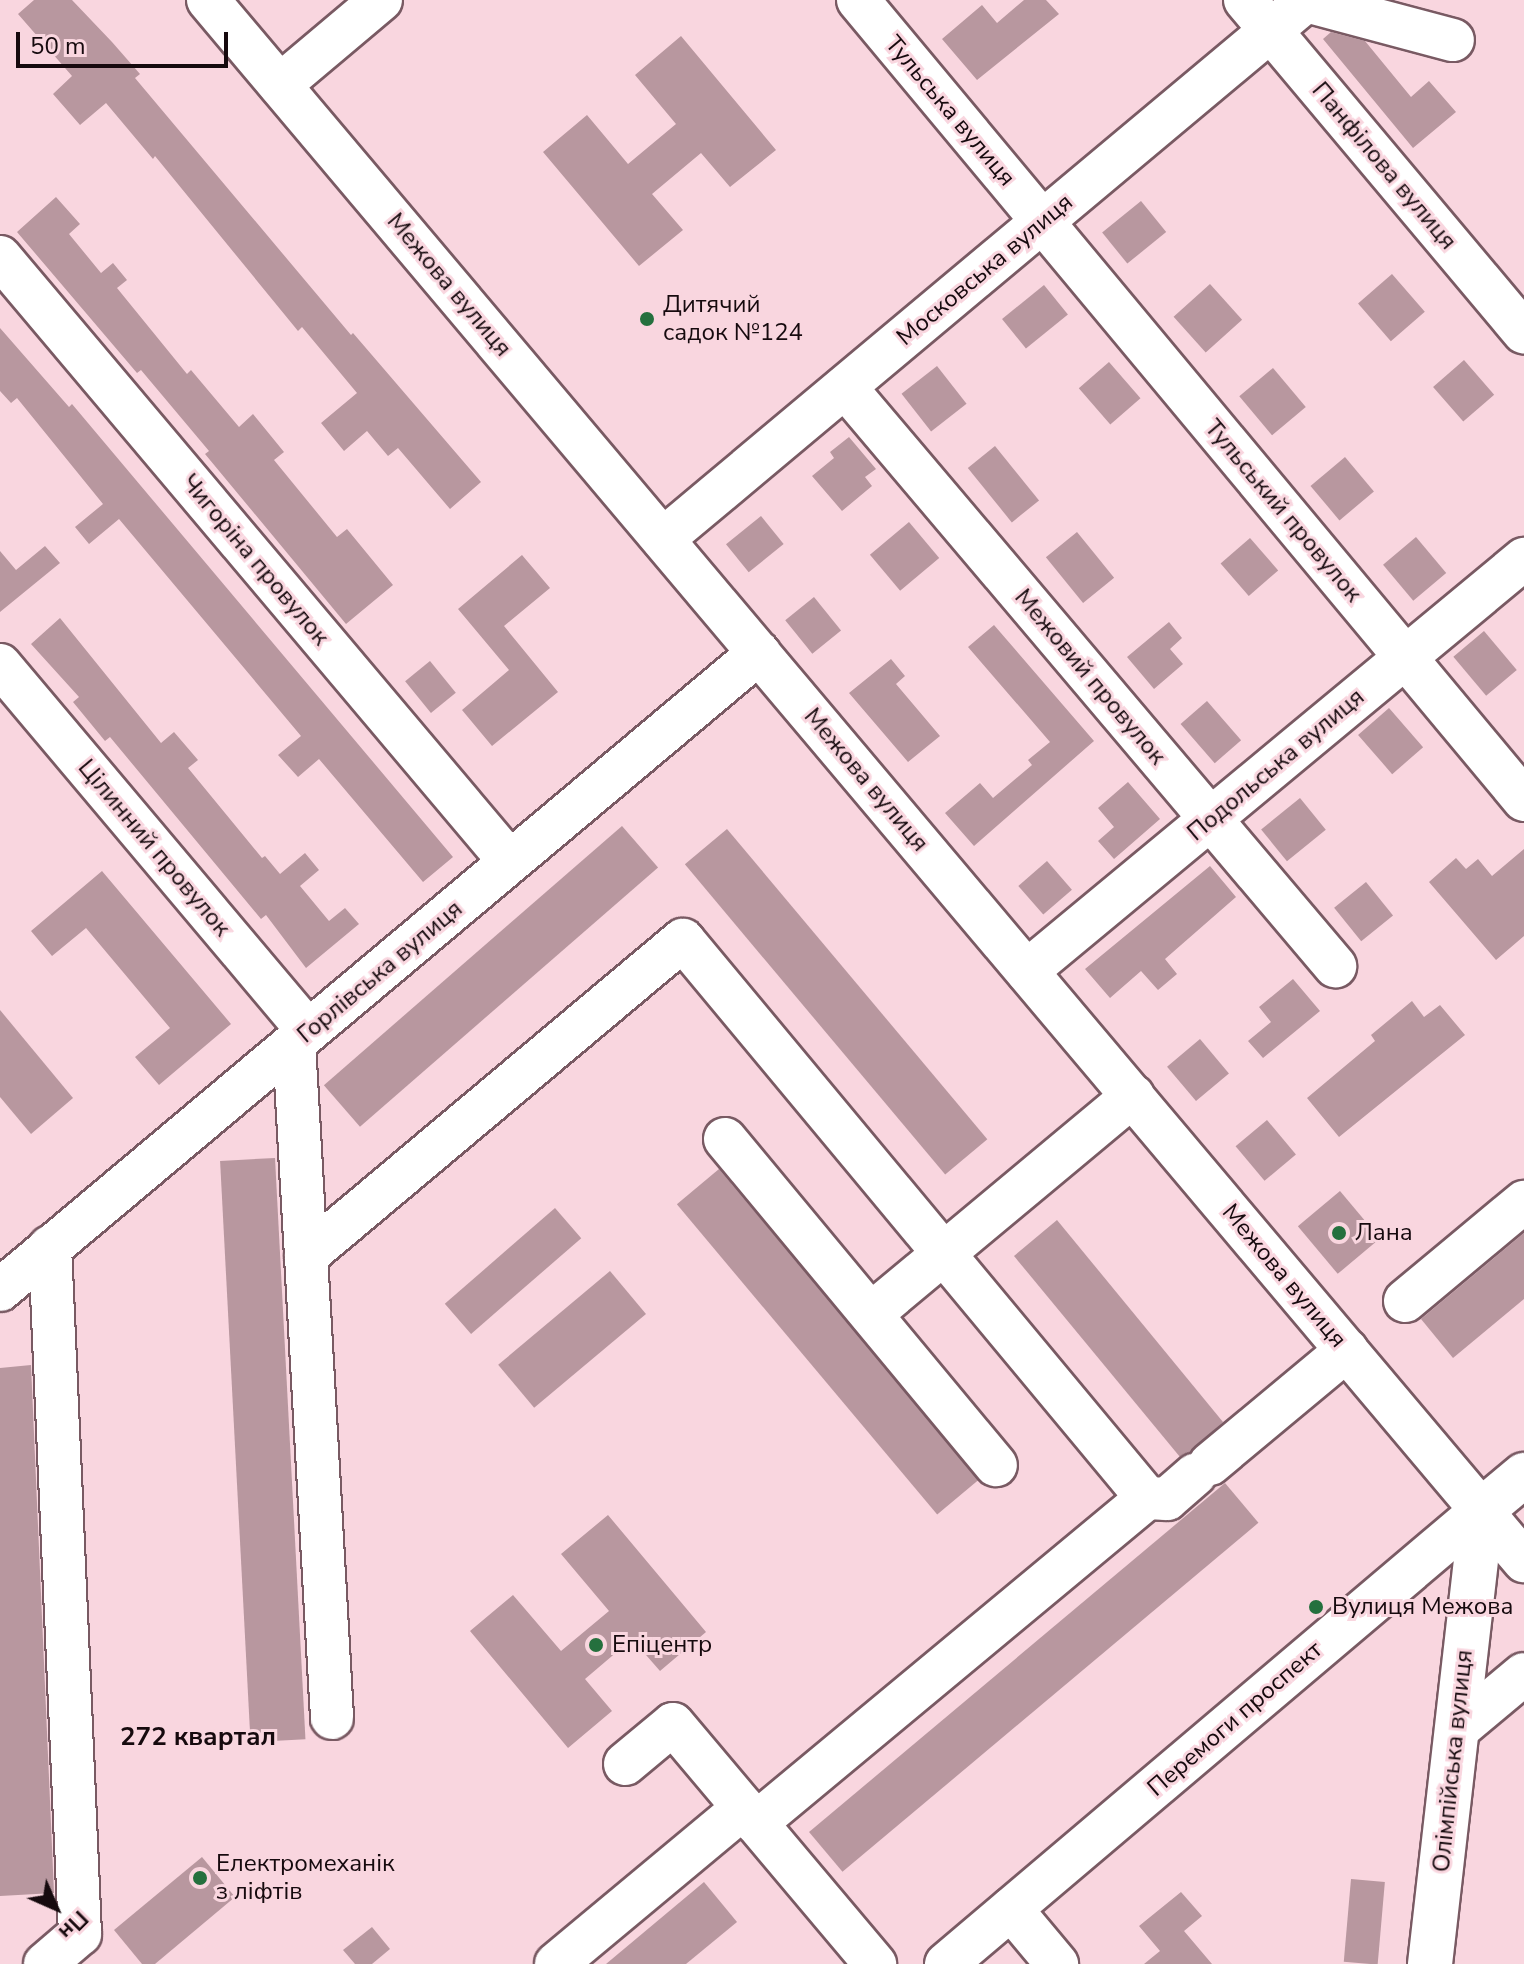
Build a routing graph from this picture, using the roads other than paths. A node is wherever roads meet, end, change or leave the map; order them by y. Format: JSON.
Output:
{"nodes":[{"id":1,"x":208,"y":0,"type":"edge"},
{"id":2,"x":381,"y":0,"type":"edge"},
{"id":3,"x":858,"y":0,"type":"edge"},
{"id":4,"x":1307,"y":0,"type":"edge"},
{"id":5,"x":1258,"y":15,"type":"edge"},
{"id":6,"x":1453,"y":40,"type":"dead end"},
{"id":7,"x":280,"y":85,"type":"junction"},
{"id":8,"x":1042,"y":222,"type":"junction"},
{"id":9,"x":0,"y":257,"type":"edge"},
{"id":10,"x":1524,"y":332,"type":"edge"},
{"id":11,"x":845,"y":387,"type":"junction"},
{"id":12,"x":663,"y":539,"type":"junction"},
{"id":13,"x":1524,"y":559,"type":"edge"},
{"id":14,"x":759,"y":653,"type":"junction"},
{"id":15,"x":1405,"y":657,"type":"junction"},
{"id":16,"x":0,"y":665,"type":"edge"},
{"id":17,"x":1524,"y":800,"type":"edge"},
{"id":18,"x":1211,"y":819,"type":"junction"},
{"id":19,"x":510,"y":862,"type":"junction"},
{"id":20,"x":1335,"y":966,"type":"dead end"},
{"id":21,"x":1027,"y":971,"type":"junction"},
{"id":22,"x":301,"y":1037,"type":"junction"},
{"id":23,"x":1133,"y":1096,"type":"junction"},
{"id":24,"x":725,"y":1139,"type":"dead end"},
{"id":25,"x":1524,"y":1202,"type":"edge"},
{"id":26,"x":50,"y":1247,"type":"junction"},
{"id":27,"x":944,"y":1254,"type":"junction"},
{"id":28,"x":306,"y":1256,"type":"junction"},
{"id":29,"x":0,"y":1290,"type":"edge"},
{"id":30,"x":1405,"y":1301,"type":"dead end"},
{"id":31,"x":871,"y":1314,"type":"junction"},
{"id":32,"x":1347,"y":1350,"type":"junction"},
{"id":33,"x":996,"y":1465,"type":"dead end"},
{"id":34,"x":1524,"y":1475,"type":"edge"},
{"id":35,"x":1147,"y":1498,"type":"junction"},
{"id":36,"x":1482,"y":1510,"type":"junction"},
{"id":37,"x":1524,"y":1561,"type":"edge"},
{"id":38,"x":1524,"y":1674,"type":"edge"},
{"id":39,"x":332,"y":1718,"type":"dead end"},
{"id":40,"x":1457,"y":1730,"type":"junction"},
{"id":41,"x":625,"y":1764,"type":"dead end"},
{"id":42,"x":750,"y":1815,"type":"junction"},
{"id":43,"x":1011,"y":1909,"type":"junction"},
{"id":44,"x":45,"y":1964,"type":"edge"},
{"id":45,"x":556,"y":1964,"type":"edge"},
{"id":46,"x":875,"y":1964,"type":"edge"},
{"id":47,"x":946,"y":1964,"type":"edge"},
{"id":48,"x":1057,"y":1964,"type":"edge"},
{"id":49,"x":1430,"y":1964,"type":"edge"}],
"edges":[{"from":1,"to":7,"type":"street","name":"Межова вулиця"},
{"from":2,"to":7,"type":"street"},
{"from":3,"to":8,"type":"street","name":"Тульська вулиця"},
{"from":4,"to":5,"type":"street","name":"Московська вулиця"},
{"from":4,"to":6,"type":"street"},
{"from":5,"to":8,"type":"street","name":"Московська вулиця"},
{"from":5,"to":10,"type":"street","name":"Панфілова вулиця"},
{"from":7,"to":12,"type":"street","name":"Межова вулиця"},
{"from":8,"to":11,"type":"street","name":"Московська вулиця"},
{"from":8,"to":15,"type":"street","name":"Тульський провулок"},
{"from":9,"to":19,"type":"street","name":"Чигоріна провулок"},
{"from":11,"to":12,"type":"street","name":"Московська вулиця"},
{"from":11,"to":18,"type":"street","name":"Межовий провулок"},
{"from":12,"to":14,"type":"street","name":"Межова вулиця"},
{"from":13,"to":15,"type":"street","name":"Подольська вулиця"},
{"from":14,"to":19,"type":"street","name":"Горлівська вулиця"},
{"from":14,"to":21,"type":"street","name":"Межова вулиця"},
{"from":15,"to":17,"type":"street","name":"Тульський провулок"},
{"from":15,"to":18,"type":"street","name":"Подольська вулиця"},
{"from":16,"to":22,"type":"street","name":"Цілинний провулок"},
{"from":18,"to":20,"type":"street","name":"Межовий провулок"},
{"from":18,"to":21,"type":"street","name":"Подольська вулиця"},
{"from":19,"to":22,"type":"street","name":"Горлівська вулиця"},
{"from":21,"to":23,"type":"street","name":"Межова вулиця"},
{"from":22,"to":26,"type":"street","name":"Горлівська вулиця"},
{"from":22,"to":28,"type":"street"},
{"from":23,"to":27,"type":"street"},
{"from":23,"to":32,"type":"street","name":"Межова вулиця"},
{"from":24,"to":31,"type":"street"},
{"from":25,"to":30,"type":"street"},
{"from":26,"to":29,"type":"street","name":"Горлівська вулиця"},
{"from":26,"to":44,"type":"street"},
{"from":27,"to":28,"type":"street"},
{"from":27,"to":31,"type":"street"},
{"from":27,"to":35,"type":"street"},
{"from":28,"to":39,"type":"street"},
{"from":31,"to":33,"type":"street"},
{"from":32,"to":35,"type":"street"},
{"from":32,"to":36,"type":"street","name":"Межова вулиця"},
{"from":34,"to":36,"type":"main road","name":"Перемоги проспект"},
{"from":35,"to":42,"type":"street"},
{"from":36,"to":37,"type":"street","name":"Межова вулиця"},
{"from":36,"to":40,"type":"main road","name":"Олімпійська вулиця"},
{"from":36,"to":43,"type":"street","name":"Перемоги проспект"},
{"from":38,"to":40,"type":"street"},
{"from":40,"to":49,"type":"main road","name":"Олімпійська вулиця"},
{"from":41,"to":42,"type":"street"},
{"from":42,"to":45,"type":"street"},
{"from":42,"to":46,"type":"street"},
{"from":43,"to":47,"type":"street","name":"Перемоги проспект"},
{"from":43,"to":48,"type":"street"}]}
